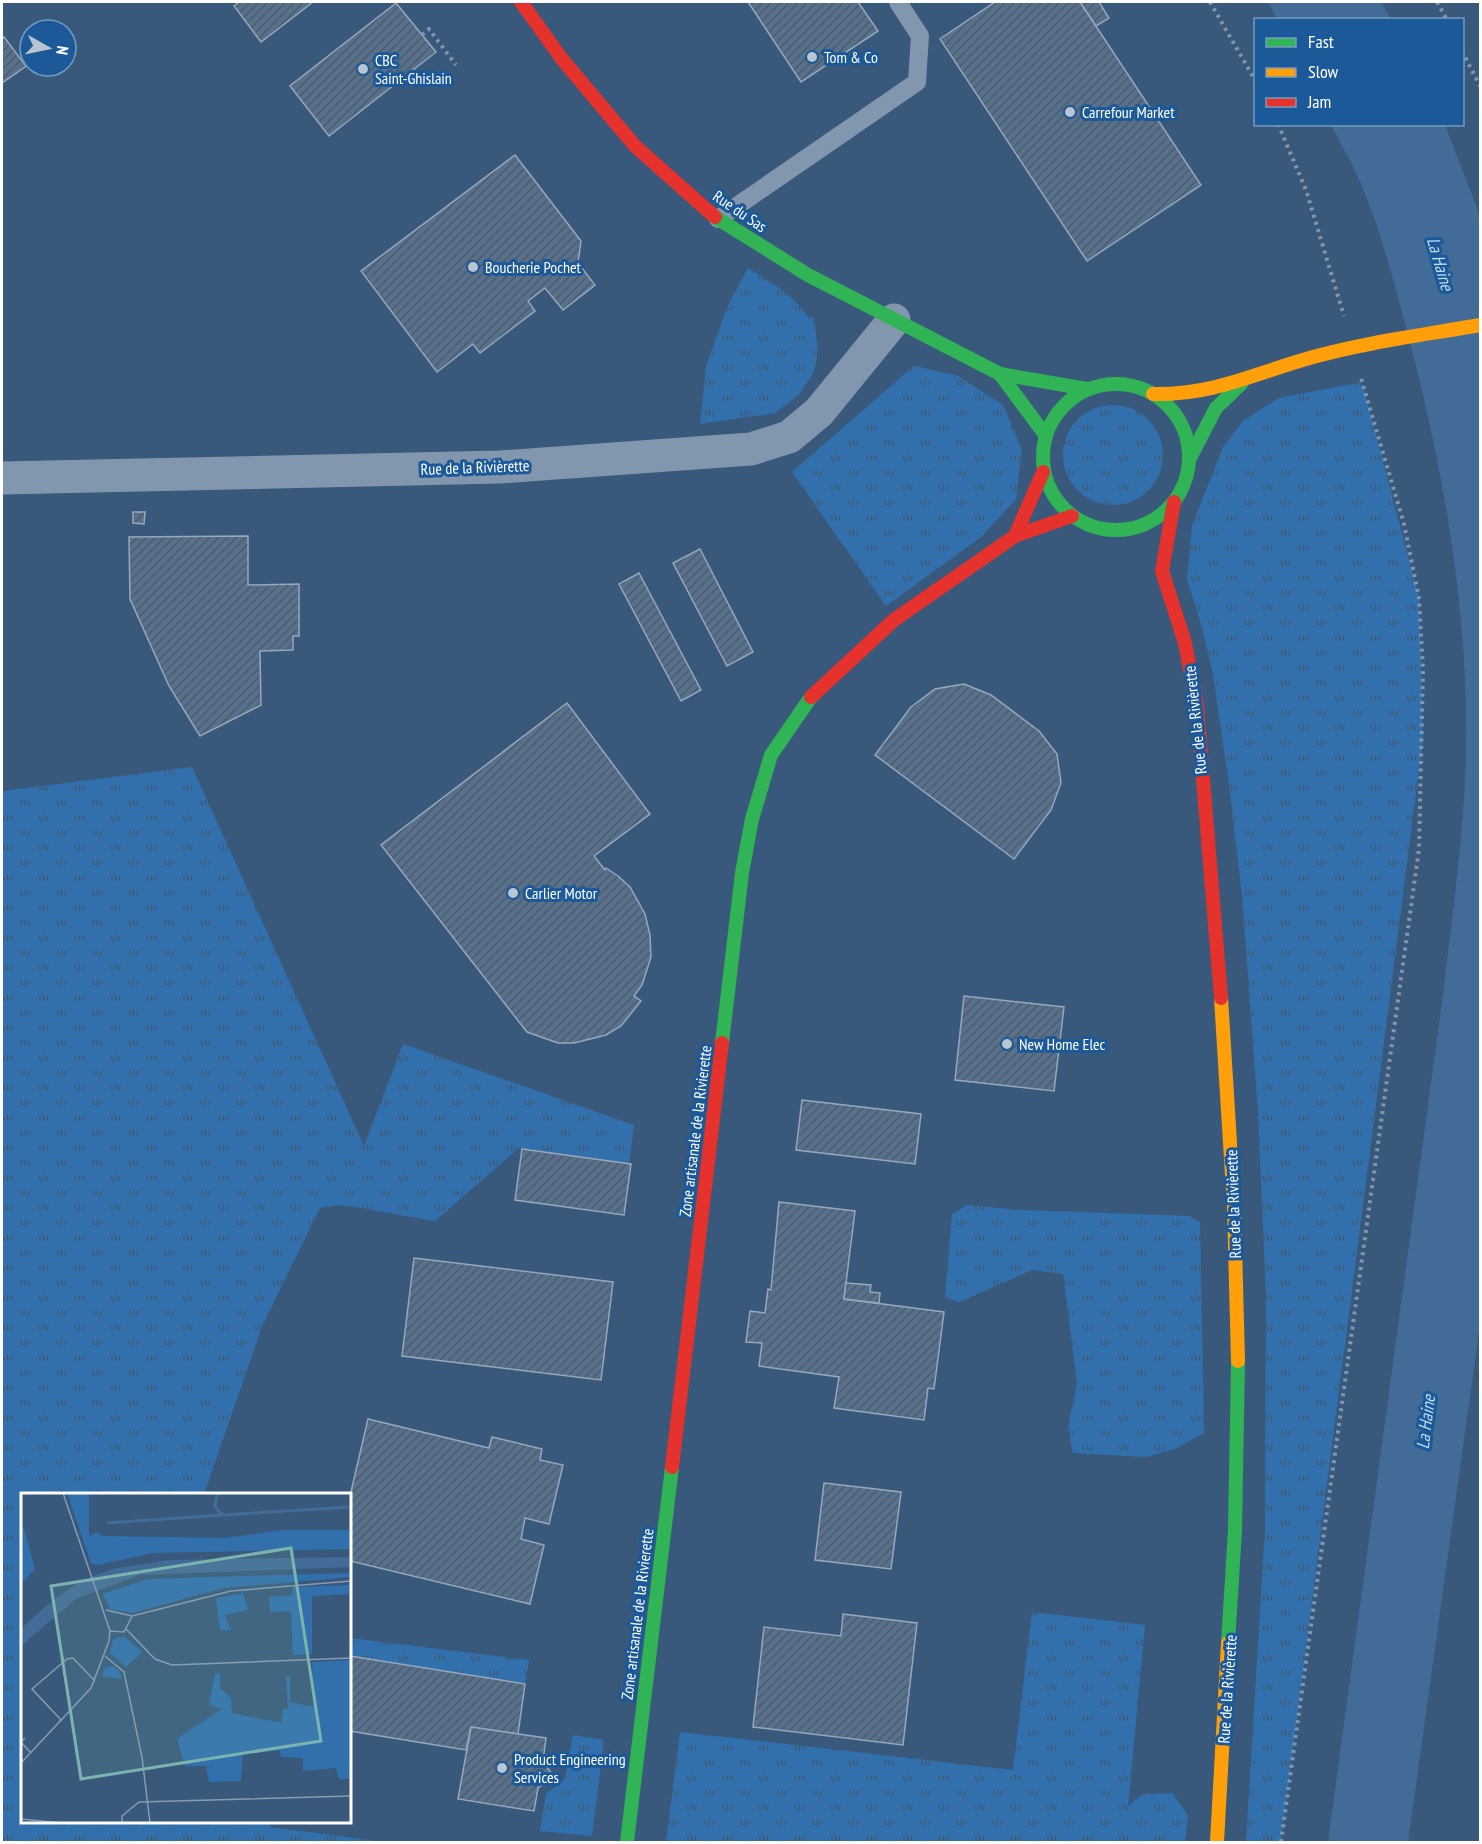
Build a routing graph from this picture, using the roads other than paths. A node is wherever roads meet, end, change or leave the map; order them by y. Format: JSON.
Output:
{"nodes":[{"id":1,"x":521,"y":2,"type":"edge"},
{"id":2,"x":898,"y":2,"type":"edge"},
{"id":3,"x":718,"y":219,"type":"junction"},
{"id":4,"x":894,"y":320,"type":"junction"},
{"id":5,"x":1480,"y":325,"type":"edge"},
{"id":6,"x":1000,"y":374,"type":"junction"},
{"id":7,"x":1241,"y":384,"type":"junction"},
{"id":8,"x":1087,"y":389,"type":"junction"},
{"id":9,"x":1154,"y":394,"type":"junction"},
{"id":10,"x":1046,"y":436,"type":"junction"},
{"id":11,"x":1190,"y":458,"type":"junction"},
{"id":12,"x":1043,"y":472,"type":"junction"},
{"id":13,"x":2,"y":478,"type":"edge"},
{"id":14,"x":1173,"y":502,"type":"junction"},
{"id":15,"x":1072,"y":516,"type":"junction"},
{"id":16,"x":1090,"y":526,"type":"junction"},
{"id":17,"x":1015,"y":536,"type":"junction"},
{"id":18,"x":1128,"y":546,"type":"dead end"},
{"id":19,"x":1145,"y":558,"type":"dead end"},
{"id":20,"x":1162,"y":570,"type":"junction"},
{"id":21,"x":627,"y":1842,"type":"edge"},
{"id":22,"x":1217,"y":1842,"type":"edge"}],
"edges":[{"from":1,"to":3,"type":"main road","name":"Rue du Sas"},
{"from":2,"to":3,"type":"lane"},
{"from":3,"to":4,"type":"main road","name":"Rue du Sas"},
{"from":4,"to":6,"type":"main road","name":"Rue du Sas"},
{"from":4,"to":13,"type":"street","name":"Rue de la Rivièrette"},
{"from":5,"to":7,"type":"main road"},
{"from":6,"to":8,"type":"main road","name":"Rue du Sas"},
{"from":6,"to":10,"type":"main road","name":"Rue du Sas"},
{"from":7,"to":9,"type":"main road"},
{"from":7,"to":11,"type":"main road"},
{"from":8,"to":9,"type":"main road"},
{"from":8,"to":10,"type":"main road"},
{"from":9,"to":11,"type":"main road"},
{"from":10,"to":12,"type":"main road"},
{"from":11,"to":14,"type":"main road"},
{"from":12,"to":15,"type":"main road"},
{"from":12,"to":17,"type":"main road"},
{"from":14,"to":16,"type":"main road"},
{"from":14,"to":20,"type":"main road","name":"Rue de la Rivièrette"},
{"from":15,"to":16,"type":"main road"},
{"from":15,"to":17,"type":"main road","name":"Zone artisanale de la Rivierette"},
{"from":16,"to":18,"type":"main road"},
{"from":17,"to":21,"type":"main road","name":"Zone artisanale de la Rivierette"},
{"from":19,"to":20,"type":"main road"},
{"from":20,"to":22,"type":"main road","name":"Rue de la Rivièrette"}]}
